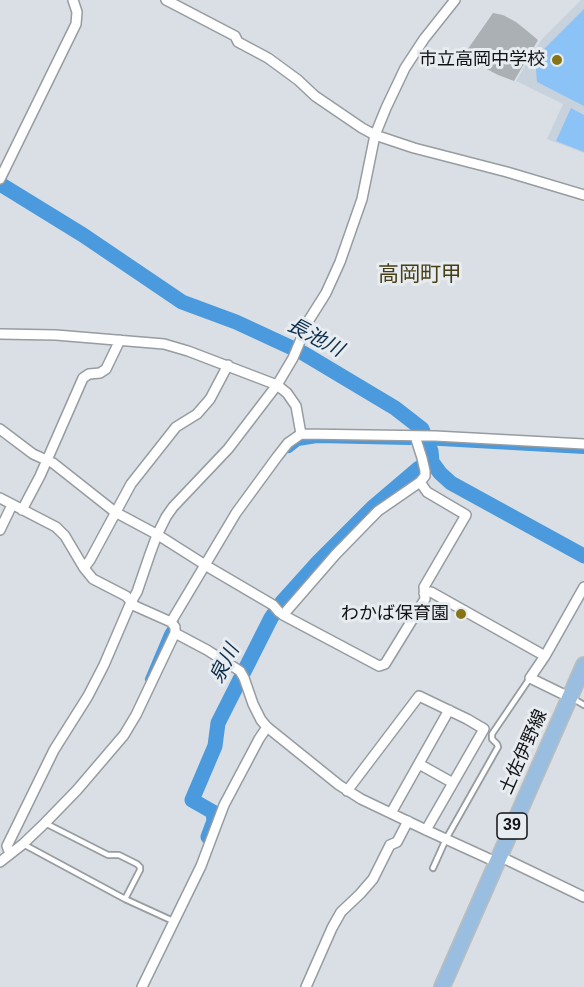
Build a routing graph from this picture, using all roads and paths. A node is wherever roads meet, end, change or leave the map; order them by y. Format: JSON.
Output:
{"nodes":[{"id":1,"x":73,"y":0,"type":"edge"},
{"id":2,"x":166,"y":0,"type":"edge"},
{"id":3,"x":455,"y":0,"type":"edge"},
{"id":4,"x":375,"y":135,"type":"junction"},
{"id":5,"x":1,"y":177,"type":"edge"},
{"id":6,"x":584,"y":195,"type":"edge"},
{"id":7,"x":0,"y":334,"type":"edge"},
{"id":8,"x":120,"y":340,"type":"junction"},
{"id":9,"x":228,"y":365,"type":"junction"},
{"id":10,"x":277,"y":385,"type":"junction"},
{"id":11,"x":0,"y":429,"type":"edge"},
{"id":12,"x":301,"y":434,"type":"junction"},
{"id":13,"x":417,"y":435,"type":"junction"},
{"id":14,"x":584,"y":444,"type":"edge"},
{"id":15,"x":47,"y":460,"type":"junction"},
{"id":16,"x":420,"y":482,"type":"junction"},
{"id":17,"x":0,"y":498,"type":"edge"},
{"id":18,"x":12,"y":505,"type":"junction"},
{"id":19,"x":22,"y":510,"type":"junction"},
{"id":20,"x":116,"y":512,"type":"junction"},
{"id":21,"x":0,"y":530,"type":"edge"},
{"id":22,"x":157,"y":535,"type":"junction"},
{"id":23,"x":207,"y":566,"type":"junction"},
{"id":24,"x":84,"y":568,"type":"junction"},
{"id":25,"x":584,"y":587,"type":"edge"},
{"id":26,"x":424,"y":593,"type":"junction"},
{"id":27,"x":131,"y":602,"type":"junction"},
{"id":28,"x":279,"y":611,"type":"junction"},
{"id":29,"x":173,"y":626,"type":"junction"},
{"id":30,"x":545,"y":656,"type":"junction"},
{"id":31,"x":584,"y":665,"type":"edge"},
{"id":32,"x":530,"y":678,"type":"junction"},
{"id":33,"x":569,"y":697,"type":"junction"},
{"id":34,"x":584,"y":705,"type":"edge"},
{"id":35,"x":448,"y":710,"type":"junction"},
{"id":36,"x":267,"y":727,"type":"junction"},
{"id":37,"x":488,"y":731,"type":"junction"},
{"id":38,"x":419,"y":764,"type":"junction"},
{"id":39,"x":453,"y":783,"type":"junction"},
{"id":40,"x":347,"y":791,"type":"junction"},
{"id":41,"x":391,"y":813,"type":"junction"},
{"id":42,"x":408,"y":821,"type":"junction"},
{"id":43,"x":45,"y":823,"type":"junction"},
{"id":44,"x":426,"y":830,"type":"junction"},
{"id":45,"x":446,"y":839,"type":"junction"},
{"id":46,"x":23,"y":844,"type":"junction"},
{"id":47,"x":8,"y":850,"type":"junction"},
{"id":48,"x":498,"y":859,"type":"junction"},
{"id":49,"x":0,"y":861,"type":"edge"},
{"id":50,"x":434,"y":868,"type":"dead end"},
{"id":51,"x":584,"y":897,"type":"edge"},
{"id":52,"x":125,"y":899,"type":"junction"},
{"id":53,"x":173,"y":921,"type":"junction"},
{"id":54,"x":141,"y":987,"type":"edge"},
{"id":55,"x":306,"y":987,"type":"edge"},
{"id":56,"x":442,"y":987,"type":"edge"}],
"edges":[{"from":1,"to":5,"type":"street"},
{"from":2,"to":4,"type":"street"},
{"from":3,"to":4,"type":"street"},
{"from":4,"to":6,"type":"street"},
{"from":4,"to":10,"type":"street"},
{"from":7,"to":8,"type":"street"},
{"from":8,"to":9,"type":"street"},
{"from":8,"to":15,"type":"street"},
{"from":9,"to":10,"type":"street"},
{"from":9,"to":20,"type":"street"},
{"from":10,"to":12,"type":"street"},
{"from":10,"to":22,"type":"street"},
{"from":11,"to":15,"type":"street"},
{"from":12,"to":13,"type":"street"},
{"from":12,"to":23,"type":"street"},
{"from":13,"to":14,"type":"street"},
{"from":13,"to":16,"type":"street"},
{"from":15,"to":19,"type":"street"},
{"from":15,"to":20,"type":"street"},
{"from":16,"to":26,"type":"street"},
{"from":16,"to":28,"type":"street"},
{"from":17,"to":18,"type":"street"},
{"from":18,"to":19,"type":"street"},
{"from":18,"to":21,"type":"street"},
{"from":19,"to":24,"type":"street"},
{"from":20,"to":22,"type":"street"},
{"from":20,"to":24,"type":"street"},
{"from":22,"to":23,"type":"street"},
{"from":22,"to":27,"type":"street"},
{"from":23,"to":28,"type":"street"},
{"from":23,"to":29,"type":"street"},
{"from":24,"to":27,"type":"street"},
{"from":25,"to":30,"type":"street"},
{"from":26,"to":28,"type":"street"},
{"from":26,"to":30,"type":"street"},
{"from":27,"to":29,"type":"street"},
{"from":27,"to":47,"type":"street"},
{"from":29,"to":36,"type":"street"},
{"from":29,"to":43,"type":"street"},
{"from":30,"to":32,"type":"street"},
{"from":31,"to":33,"type":"main road","name":"土佐伊野線","number":"39"},
{"from":32,"to":33,"type":"street"},
{"from":32,"to":37,"type":"lane"},
{"from":33,"to":34,"type":"lane"},
{"from":33,"to":48,"type":"main road","name":"土佐伊野線","number":"39"},
{"from":35,"to":37,"type":"street"},
{"from":35,"to":38,"type":"street"},
{"from":35,"to":40,"type":"street"},
{"from":36,"to":40,"type":"street"},
{"from":36,"to":53,"type":"street"},
{"from":37,"to":39,"type":"street"},
{"from":37,"to":45,"type":"lane"},
{"from":38,"to":39,"type":"street"},
{"from":38,"to":41,"type":"street"},
{"from":39,"to":44,"type":"street"},
{"from":40,"to":41,"type":"street"},
{"from":41,"to":42,"type":"street"},
{"from":42,"to":44,"type":"street"},
{"from":42,"to":55,"type":"street"},
{"from":43,"to":46,"type":"street"},
{"from":43,"to":52,"type":"lane"},
{"from":44,"to":45,"type":"street"},
{"from":45,"to":48,"type":"street"},
{"from":45,"to":50,"type":"lane"},
{"from":46,"to":47,"type":"street"},
{"from":46,"to":52,"type":"lane"},
{"from":47,"to":49,"type":"street"},
{"from":48,"to":51,"type":"street"},
{"from":48,"to":56,"type":"main road","name":"土佐伊野線","number":"39"},
{"from":52,"to":53,"type":"lane"},
{"from":53,"to":54,"type":"street"}]}
